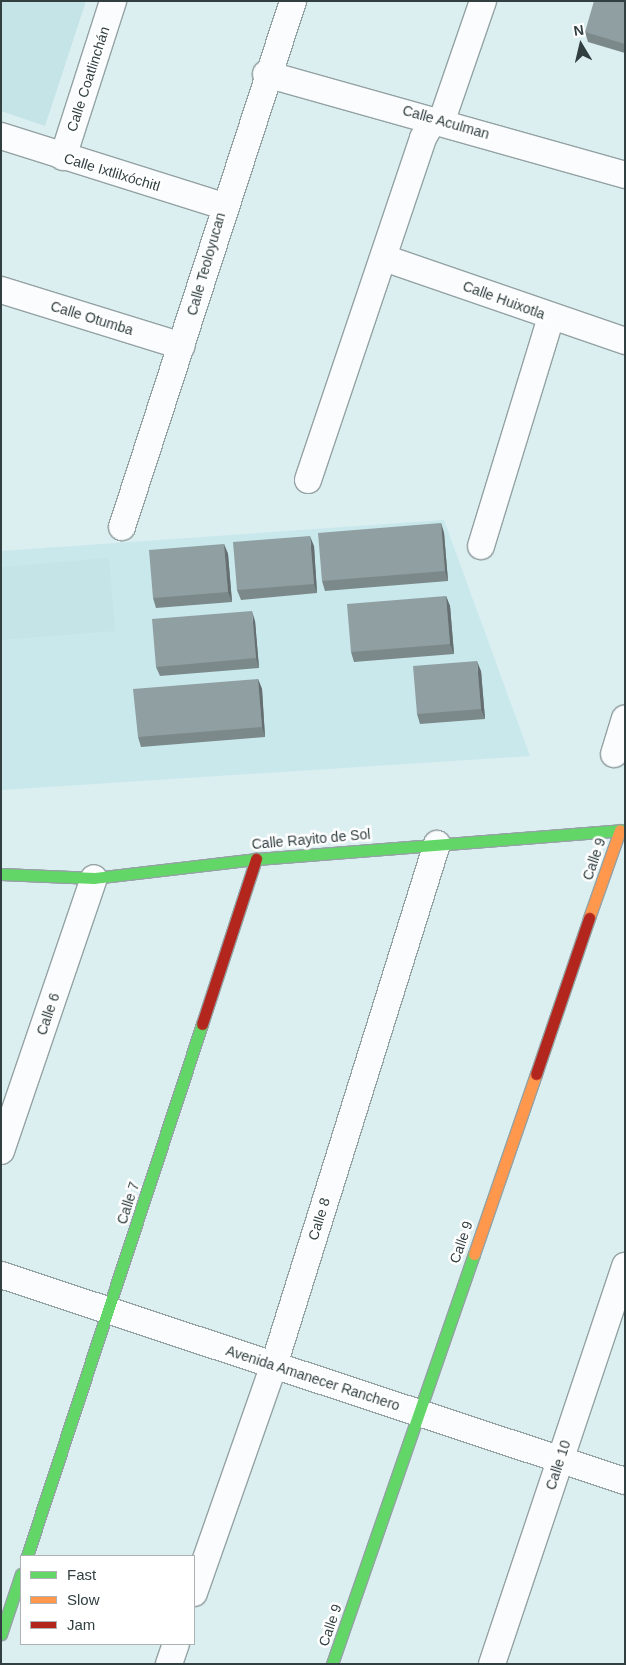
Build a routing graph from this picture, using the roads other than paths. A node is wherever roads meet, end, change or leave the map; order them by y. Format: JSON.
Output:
{"nodes":[{"id":1,"x":114,"y":1,"type":"edge"},
{"id":2,"x":293,"y":1,"type":"edge"},
{"id":3,"x":483,"y":1,"type":"edge"},
{"id":4,"x":266,"y":74,"type":"junction"},
{"id":5,"x":442,"y":120,"type":"junction"},
{"id":6,"x":1,"y":136,"type":"edge"},
{"id":7,"x":63,"y":157,"type":"junction"},
{"id":8,"x":625,"y":175,"type":"edge"},
{"id":9,"x":223,"y":206,"type":"junction"},
{"id":10,"x":384,"y":258,"type":"junction"},
{"id":11,"x":1,"y":290,"type":"edge"},
{"id":12,"x":551,"y":317,"type":"junction"},
{"id":13,"x":625,"y":341,"type":"edge"},
{"id":14,"x":182,"y":346,"type":"junction"},
{"id":15,"x":308,"y":480,"type":"dead end"},
{"id":16,"x":122,"y":527,"type":"dead end"},
{"id":17,"x":481,"y":546,"type":"dead end"},
{"id":18,"x":625,"y":719,"type":"edge"},
{"id":19,"x":614,"y":754,"type":"dead end"},
{"id":20,"x":623,"y":830,"type":"edge"},
{"id":21,"x":437,"y":844,"type":"junction"},
{"id":22,"x":256,"y":859,"type":"junction"},
{"id":23,"x":1,"y":874,"type":"edge"},
{"id":24,"x":94,"y":878,"type":"junction"},
{"id":25,"x":1,"y":1151,"type":"edge"},
{"id":26,"x":625,"y":1266,"type":"edge"},
{"id":27,"x":1,"y":1275,"type":"edge"},
{"id":28,"x":109,"y":1310,"type":"junction"},
{"id":29,"x":274,"y":1365,"type":"junction"},
{"id":30,"x":418,"y":1413,"type":"junction"},
{"id":31,"x":559,"y":1459,"type":"junction"},
{"id":32,"x":625,"y":1481,"type":"edge"},
{"id":33,"x":27,"y":1555,"type":"edge"},
{"id":34,"x":20,"y":1577,"type":"edge"},
{"id":35,"x":195,"y":1590,"type":"edge"},
{"id":36,"x":1,"y":1634,"type":"edge"},
{"id":37,"x":176,"y":1645,"type":"edge"},
{"id":38,"x":169,"y":1664,"type":"edge"},
{"id":39,"x":332,"y":1664,"type":"edge"},
{"id":40,"x":492,"y":1664,"type":"edge"}],
"edges":[{"from":1,"to":7,"type":"street","name":"Calle Coatlinchán"},
{"from":2,"to":4,"type":"street","name":"Calle Teoloyucan"},
{"from":3,"to":5,"type":"street"},
{"from":4,"to":5,"type":"street","name":"Calle Aculman"},
{"from":4,"to":9,"type":"street","name":"Calle Teoloyucan"},
{"from":5,"to":8,"type":"street","name":"Calle Aculman"},
{"from":5,"to":10,"type":"street"},
{"from":6,"to":7,"type":"street","name":"Calle Ixtlilxóchitl"},
{"from":7,"to":9,"type":"street","name":"Calle Ixtlilxóchitl"},
{"from":9,"to":14,"type":"street","name":"Calle Teoloyucan"},
{"from":10,"to":12,"type":"street","name":"Calle Huixotla"},
{"from":10,"to":15,"type":"street"},
{"from":11,"to":14,"type":"street","name":"Calle Otumba"},
{"from":12,"to":13,"type":"street","name":"Calle Huixotla"},
{"from":12,"to":17,"type":"street"},
{"from":14,"to":16,"type":"street","name":"Calle Teoloyucan"},
{"from":18,"to":19,"type":"street"},
{"from":20,"to":21,"type":"street","name":"Calle Rayito de Sol"},
{"from":20,"to":30,"type":"street","name":"Calle 9"},
{"from":21,"to":22,"type":"street","name":"Calle Rayito de Sol"},
{"from":21,"to":29,"type":"street","name":"Calle 8"},
{"from":22,"to":24,"type":"street","name":"Calle Rayito de Sol"},
{"from":22,"to":28,"type":"street","name":"Calle 7"},
{"from":23,"to":24,"type":"street","name":"Calle Rayito de Sol"},
{"from":24,"to":25,"type":"street","name":"Calle 6"},
{"from":26,"to":31,"type":"street","name":"Calle 10"},
{"from":27,"to":28,"type":"street","name":"Avenida Amanecer Ranchero"},
{"from":28,"to":29,"type":"street","name":"Avenida Amanecer Ranchero"},
{"from":28,"to":33,"type":"street","name":"Calle 7"},
{"from":29,"to":30,"type":"street","name":"Avenida Amanecer Ranchero"},
{"from":29,"to":35,"type":"street","name":"Calle 8"},
{"from":30,"to":31,"type":"street","name":"Avenida Amanecer Ranchero"},
{"from":30,"to":39,"type":"street","name":"Calle 9"},
{"from":31,"to":32,"type":"street","name":"Avenida Amanecer Ranchero"},
{"from":31,"to":40,"type":"street","name":"Calle 10"},
{"from":34,"to":36,"type":"street"},
{"from":37,"to":38,"type":"street"}]}
